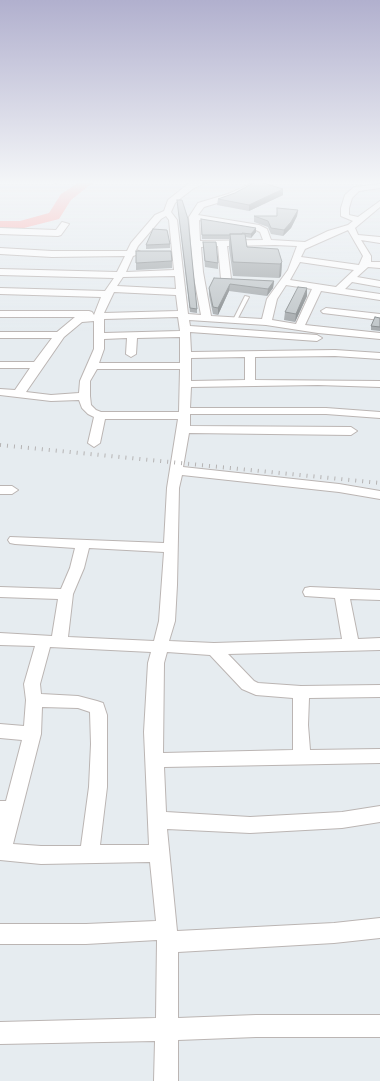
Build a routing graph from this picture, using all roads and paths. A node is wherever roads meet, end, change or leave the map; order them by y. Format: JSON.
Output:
{"nodes":[{"id":1,"x":13,"y":231,"type":"edge"},
{"id":2,"x":59,"y":231,"type":"edge"},
{"id":3,"x":144,"y":231,"type":"edge"},
{"id":4,"x":173,"y":231,"type":"edge"},
{"id":5,"x":195,"y":231,"type":"edge"},
{"id":6,"x":263,"y":231,"type":"edge"},
{"id":7,"x":333,"y":231,"type":"edge"},
{"id":8,"x":355,"y":231,"type":"edge"},
{"id":9,"x":377,"y":237,"type":"edge"},
{"id":10,"x":355,"y":238,"type":"junction"},
{"id":11,"x":268,"y":242,"type":"junction"},
{"id":12,"x":222,"y":243,"type":"junction"},
{"id":13,"x":197,"y":244,"type":"junction"},
{"id":14,"x":304,"y":244,"type":"junction"},
{"id":15,"x":362,"y":246,"type":"junction"},
{"id":16,"x":380,"y":248,"type":"edge"},
{"id":17,"x":0,"y":251,"type":"edge"},
{"id":18,"x":130,"y":253,"type":"junction"},
{"id":19,"x":149,"y":253,"type":"edge"},
{"id":20,"x":380,"y":258,"type":"edge"},
{"id":21,"x":296,"y":259,"type":"junction"},
{"id":22,"x":380,"y":266,"type":"edge"},
{"id":23,"x":360,"y":268,"type":"junction"},
{"id":24,"x":0,"y":272,"type":"edge"},
{"id":25,"x":179,"y":273,"type":"junction"},
{"id":26,"x":120,"y":275,"type":"junction"},
{"id":27,"x":380,"y":275,"type":"edge"},
{"id":28,"x":217,"y":279,"type":"junction"},
{"id":29,"x":281,"y":283,"type":"junction"},
{"id":30,"x":380,"y":284,"type":"edge"},
{"id":31,"x":318,"y":287,"type":"junction"},
{"id":32,"x":0,"y":290,"type":"edge"},
{"id":33,"x":338,"y":290,"type":"junction"},
{"id":34,"x":110,"y":292,"type":"junction"},
{"id":35,"x":181,"y":292,"type":"junction"},
{"id":36,"x":247,"y":297,"type":"dead end"},
{"id":37,"x":380,"y":297,"type":"edge"},
{"id":38,"x":326,"y":311,"type":"dead end"},
{"id":39,"x":0,"y":314,"type":"edge"},
{"id":40,"x":183,"y":315,"type":"junction"},
{"id":41,"x":98,"y":316,"type":"junction"},
{"id":42,"x":380,"y":317,"type":"edge"},
{"id":43,"x":206,"y":318,"type":"junction"},
{"id":44,"x":235,"y":320,"type":"junction"},
{"id":45,"x":266,"y":322,"type":"junction"},
{"id":46,"x":299,"y":327,"type":"junction"},
{"id":47,"x":185,"y":332,"type":"junction"},
{"id":48,"x":0,"y":335,"type":"edge"},
{"id":49,"x":132,"y":335,"type":"junction"},
{"id":50,"x":60,"y":336,"type":"junction"},
{"id":51,"x":98,"y":336,"type":"junction"},
{"id":52,"x":380,"y":336,"type":"edge"},
{"id":53,"x":380,"y":342,"type":"edge"},
{"id":54,"x":131,"y":354,"type":"dead end"},
{"id":55,"x":250,"y":355,"type":"junction"},
{"id":56,"x":380,"y":356,"type":"edge"},
{"id":57,"x":186,"y":361,"type":"junction"},
{"id":58,"x":0,"y":365,"type":"edge"},
{"id":59,"x":37,"y":365,"type":"junction"},
{"id":60,"x":93,"y":366,"type":"junction"},
{"id":61,"x":250,"y":382,"type":"junction"},
{"id":62,"x":185,"y":384,"type":"junction"},
{"id":63,"x":380,"y":384,"type":"edge"},
{"id":64,"x":0,"y":392,"type":"edge"},
{"id":65,"x":18,"y":395,"type":"junction"},
{"id":66,"x":84,"y":396,"type":"junction"},
{"id":67,"x":185,"y":414,"type":"junction"},
{"id":68,"x":100,"y":415,"type":"junction"},
{"id":69,"x":380,"y":415,"type":"edge"},
{"id":70,"x":184,"y":429,"type":"junction"},
{"id":71,"x":351,"y":431,"type":"dead end"},
{"id":72,"x":94,"y":443,"type":"dead end"},
{"id":73,"x":175,"y":470,"type":"junction"},
{"id":74,"x":380,"y":495,"type":"edge"},
{"id":75,"x":15,"y":540,"type":"dead end"},
{"id":76,"x":83,"y":544,"type":"junction"},
{"id":77,"x":170,"y":548,"type":"junction"},
{"id":78,"x":0,"y":592,"type":"edge"},
{"id":79,"x":310,"y":592,"type":"dead end"},
{"id":80,"x":66,"y":594,"type":"junction"},
{"id":81,"x":342,"y":595,"type":"junction"},
{"id":82,"x":380,"y":595,"type":"edge"},
{"id":83,"x":0,"y":639,"type":"edge"},
{"id":84,"x":51,"y":642,"type":"junction"},
{"id":85,"x":351,"y":644,"type":"junction"},
{"id":86,"x":380,"y":644,"type":"edge"},
{"id":87,"x":160,"y":645,"type":"junction"},
{"id":88,"x":214,"y":649,"type":"junction"},
{"id":89,"x":380,"y":691,"type":"edge"},
{"id":90,"x":302,"y":692,"type":"junction"},
{"id":91,"x":34,"y":700,"type":"junction"},
{"id":92,"x":0,"y":731,"type":"edge"},
{"id":93,"x":32,"y":734,"type":"junction"},
{"id":94,"x":380,"y":756,"type":"edge"},
{"id":95,"x":302,"y":757,"type":"junction"},
{"id":96,"x":154,"y":760,"type":"junction"},
{"id":97,"x":7,"y":809,"type":"edge"},
{"id":98,"x":380,"y":814,"type":"edge"},
{"id":99,"x":158,"y":820,"type":"junction"},
{"id":100,"x":1,"y":851,"type":"edge"},
{"id":101,"x":159,"y":853,"type":"junction"},
{"id":102,"x":88,"y":855,"type":"junction"},
{"id":103,"x":380,"y":928,"type":"edge"},
{"id":104,"x":0,"y":934,"type":"edge"},
{"id":105,"x":167,"y":936,"type":"junction"},
{"id":106,"x":380,"y":1026,"type":"edge"},
{"id":107,"x":167,"y":1028,"type":"junction"},
{"id":108,"x":0,"y":1034,"type":"edge"},
{"id":109,"x":166,"y":1081,"type":"edge"}],
"edges":[{"from":1,"to":2,"type":"street"},
{"from":3,"to":18,"type":"street"},
{"from":4,"to":25,"type":"street"},
{"from":5,"to":13,"type":"street"},
{"from":6,"to":11,"type":"street"},
{"from":7,"to":14,"type":"street"},
{"from":8,"to":10,"type":"street"},
{"from":9,"to":10,"type":"street"},
{"from":10,"to":15,"type":"street"},
{"from":11,"to":12,"type":"street"},
{"from":11,"to":14,"type":"street"},
{"from":12,"to":13,"type":"street"},
{"from":12,"to":28,"type":"street"},
{"from":13,"to":28,"type":"street"},
{"from":14,"to":21,"type":"street"},
{"from":15,"to":16,"type":"street"},
{"from":15,"to":23,"type":"street"},
{"from":17,"to":18,"type":"street"},
{"from":18,"to":19,"type":"street"},
{"from":18,"to":26,"type":"street"},
{"from":20,"to":23,"type":"street"},
{"from":21,"to":23,"type":"street"},
{"from":21,"to":29,"type":"street"},
{"from":22,"to":23,"type":"street"},
{"from":23,"to":27,"type":"street"},
{"from":23,"to":30,"type":"street"},
{"from":23,"to":33,"type":"street"},
{"from":24,"to":26,"type":"street"},
{"from":25,"to":26,"type":"street"},
{"from":25,"to":35,"type":"street"},
{"from":26,"to":34,"type":"street"},
{"from":28,"to":43,"type":"street"},
{"from":29,"to":31,"type":"street"},
{"from":29,"to":45,"type":"street"},
{"from":31,"to":33,"type":"street"},
{"from":31,"to":46,"type":"street"},
{"from":32,"to":34,"type":"street"},
{"from":33,"to":37,"type":"street"},
{"from":34,"to":35,"type":"street"},
{"from":34,"to":41,"type":"street"},
{"from":35,"to":40,"type":"street"},
{"from":36,"to":44,"type":"lane"},
{"from":38,"to":42,"type":"street"},
{"from":39,"to":41,"type":"street"},
{"from":40,"to":41,"type":"street"},
{"from":40,"to":43,"type":"street"},
{"from":40,"to":47,"type":"street"},
{"from":41,"to":50,"type":"street"},
{"from":41,"to":51,"type":"street"},
{"from":43,"to":44,"type":"street"},
{"from":44,"to":45,"type":"street"},
{"from":45,"to":46,"type":"street"},
{"from":46,"to":52,"type":"street"},
{"from":47,"to":49,"type":"street"},
{"from":47,"to":53,"type":"street"},
{"from":47,"to":57,"type":"street"},
{"from":48,"to":50,"type":"street"},
{"from":49,"to":51,"type":"street"},
{"from":49,"to":54,"type":"street"},
{"from":50,"to":59,"type":"street"},
{"from":51,"to":60,"type":"street"},
{"from":55,"to":56,"type":"street"},
{"from":55,"to":57,"type":"street"},
{"from":55,"to":61,"type":"street"},
{"from":57,"to":60,"type":"street"},
{"from":57,"to":62,"type":"street"},
{"from":58,"to":59,"type":"street"},
{"from":59,"to":65,"type":"street"},
{"from":60,"to":66,"type":"street"},
{"from":61,"to":62,"type":"street"},
{"from":61,"to":63,"type":"street"},
{"from":62,"to":67,"type":"street"},
{"from":64,"to":65,"type":"street"},
{"from":65,"to":66,"type":"street"},
{"from":66,"to":68,"type":"street"},
{"from":67,"to":68,"type":"street"},
{"from":67,"to":69,"type":"street"},
{"from":67,"to":70,"type":"street"},
{"from":68,"to":72,"type":"street"},
{"from":70,"to":71,"type":"street"},
{"from":70,"to":73,"type":"street"},
{"from":73,"to":74,"type":"street"},
{"from":73,"to":77,"type":"street"},
{"from":75,"to":76,"type":"street"},
{"from":76,"to":77,"type":"street"},
{"from":76,"to":80,"type":"street"},
{"from":77,"to":87,"type":"street"},
{"from":78,"to":80,"type":"street"},
{"from":79,"to":81,"type":"street"},
{"from":80,"to":84,"type":"street"},
{"from":81,"to":82,"type":"street"},
{"from":81,"to":85,"type":"street"},
{"from":83,"to":84,"type":"street"},
{"from":84,"to":87,"type":"street"},
{"from":84,"to":91,"type":"street"},
{"from":85,"to":86,"type":"street"},
{"from":85,"to":88,"type":"street"},
{"from":87,"to":88,"type":"street"},
{"from":87,"to":96,"type":"street"},
{"from":88,"to":90,"type":"street"},
{"from":89,"to":90,"type":"street"},
{"from":90,"to":95,"type":"street"},
{"from":91,"to":93,"type":"street"},
{"from":91,"to":102,"type":"street"},
{"from":92,"to":93,"type":"street"},
{"from":93,"to":97,"type":"street"},
{"from":94,"to":95,"type":"street"},
{"from":95,"to":96,"type":"street"},
{"from":96,"to":99,"type":"street"},
{"from":97,"to":100,"type":"street"},
{"from":98,"to":99,"type":"street"},
{"from":99,"to":101,"type":"street"},
{"from":100,"to":102,"type":"street"},
{"from":101,"to":102,"type":"street"},
{"from":101,"to":105,"type":"street"},
{"from":103,"to":105,"type":"street"},
{"from":104,"to":105,"type":"street"},
{"from":105,"to":107,"type":"street"},
{"from":106,"to":107,"type":"street"},
{"from":107,"to":108,"type":"street"},
{"from":107,"to":109,"type":"street"}]}
